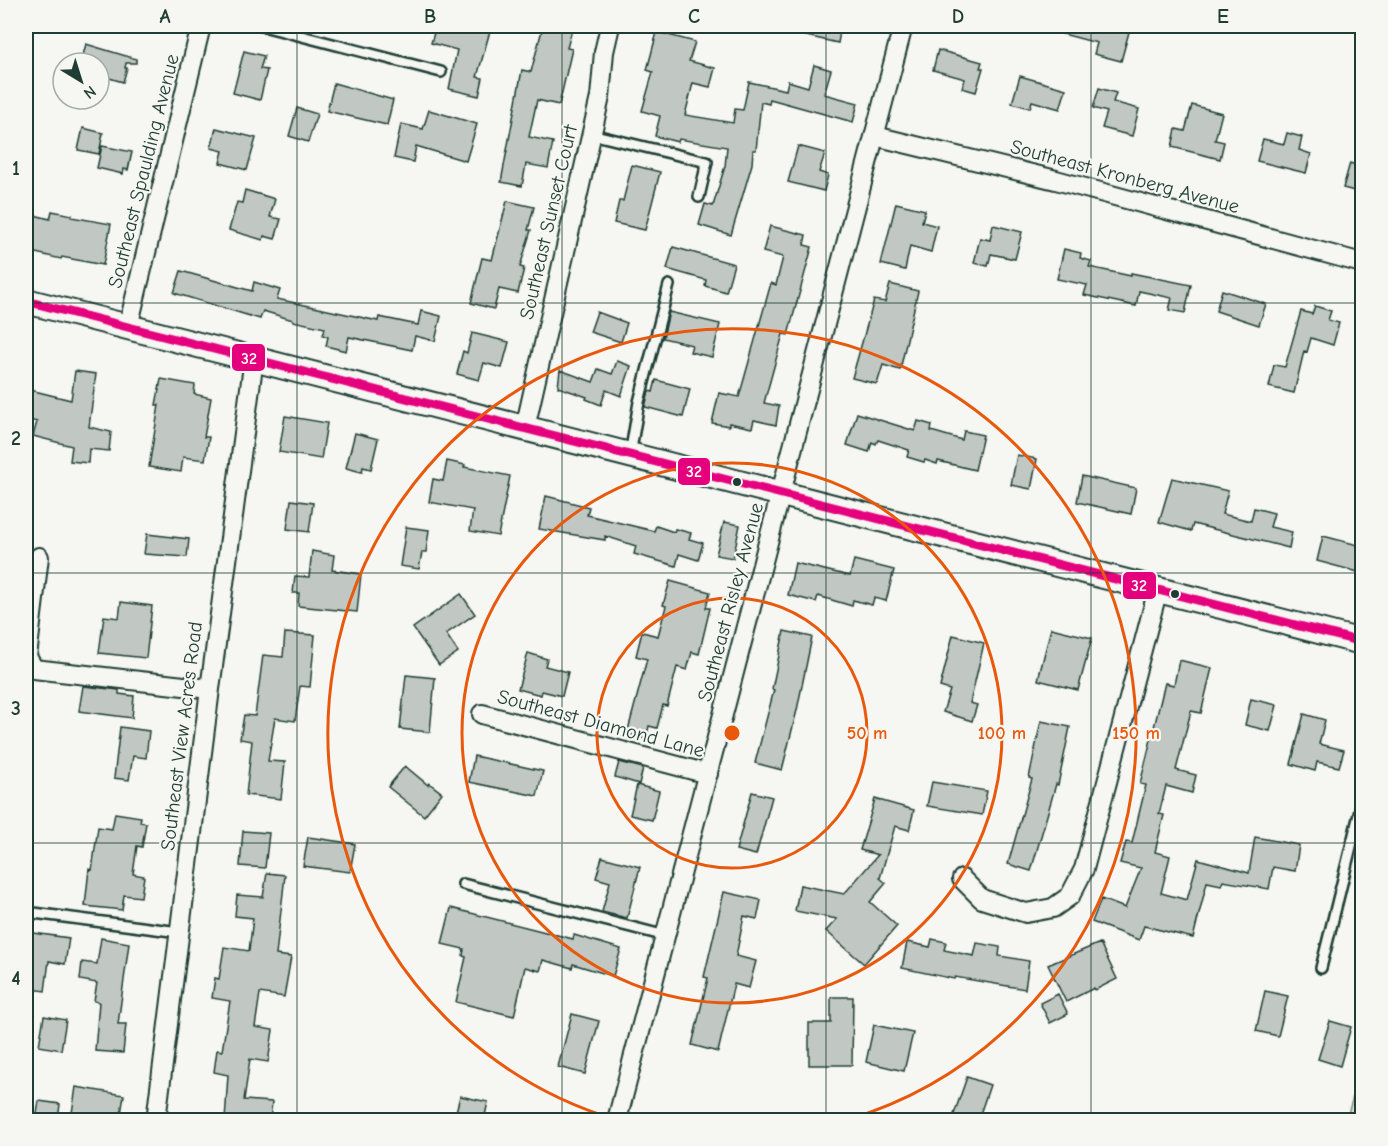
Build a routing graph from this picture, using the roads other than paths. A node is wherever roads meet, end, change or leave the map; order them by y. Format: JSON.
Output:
{"nodes":[{"id":1,"x":201,"y":26,"type":"edge"},
{"id":2,"x":263,"y":26,"type":"edge"},
{"id":3,"x":610,"y":26,"type":"edge"},
{"id":4,"x":903,"y":26,"type":"edge"},
{"id":5,"x":441,"y":72,"type":"dead end"},
{"id":6,"x":591,"y":134,"type":"junction"},
{"id":7,"x":875,"y":136,"type":"junction"},
{"id":8,"x":699,"y":197,"type":"dead end"},
{"id":9,"x":1362,"y":262,"type":"edge"},
{"id":10,"x":669,"y":285,"type":"dead end"},
{"id":11,"x":26,"y":301,"type":"edge"},
{"id":12,"x":128,"y":327,"type":"junction"},
{"id":13,"x":254,"y":358,"type":"junction"},
{"id":14,"x":525,"y":428,"type":"junction"},
{"id":15,"x":630,"y":454,"type":"junction"},
{"id":16,"x":781,"y":493,"type":"junction"},
{"id":17,"x":39,"y":557,"type":"dead end"},
{"id":18,"x":1158,"y":589,"type":"junction"},
{"id":19,"x":1362,"y":642,"type":"edge"},
{"id":20,"x":210,"y":689,"type":"junction"},
{"id":21,"x":482,"y":714,"type":"dead end"},
{"id":22,"x":708,"y":774,"type":"junction"},
{"id":23,"x":1362,"y":802,"type":"edge"},
{"id":24,"x":962,"y":879,"type":"dead end"},
{"id":25,"x":463,"y":884,"type":"dead end"},
{"id":26,"x":26,"y":912,"type":"edge"},
{"id":27,"x":179,"y":932,"type":"junction"},
{"id":28,"x":666,"y":936,"type":"junction"},
{"id":29,"x":1321,"y":968,"type":"dead end"},
{"id":30,"x":156,"y":1120,"type":"edge"},
{"id":31,"x":617,"y":1120,"type":"edge"}],
"edges":[{"from":1,"to":12,"type":"street","name":"Southeast Spaulding Avenue"},
{"from":2,"to":5,"type":"lane"},
{"from":3,"to":6,"type":"street","name":"Southeast Sunset Court"},
{"from":4,"to":7,"type":"street","name":"Southeast Risley Avenue"},
{"from":6,"to":8,"type":"lane"},
{"from":6,"to":14,"type":"street","name":"Southeast Sunset Court"},
{"from":7,"to":9,"type":"street","name":"Southeast Kronberg Avenue"},
{"from":7,"to":16,"type":"street","name":"Southeast Risley Avenue"},
{"from":10,"to":15,"type":"lane"},
{"from":11,"to":12,"type":"main road"},
{"from":12,"to":13,"type":"main road"},
{"from":13,"to":14,"type":"main road"},
{"from":13,"to":20,"type":"street","name":"Southeast View Acres Road"},
{"from":14,"to":15,"type":"main road"},
{"from":15,"to":16,"type":"main road"},
{"from":16,"to":18,"type":"main road"},
{"from":16,"to":22,"type":"street","name":"Southeast Risley Avenue"},
{"from":17,"to":20,"type":"street"},
{"from":18,"to":19,"type":"main road"},
{"from":18,"to":24,"type":"street"},
{"from":20,"to":27,"type":"street","name":"Southeast View Acres Road"},
{"from":21,"to":22,"type":"street","name":"Southeast Diamond Lane"},
{"from":22,"to":28,"type":"street","name":"Southeast Risley Avenue"},
{"from":23,"to":29,"type":"lane"},
{"from":25,"to":28,"type":"lane"},
{"from":26,"to":27,"type":"lane"},
{"from":27,"to":30,"type":"street","name":"Southeast View Acres Road"},
{"from":28,"to":31,"type":"street","name":"Southeast Risley Avenue"}]}
